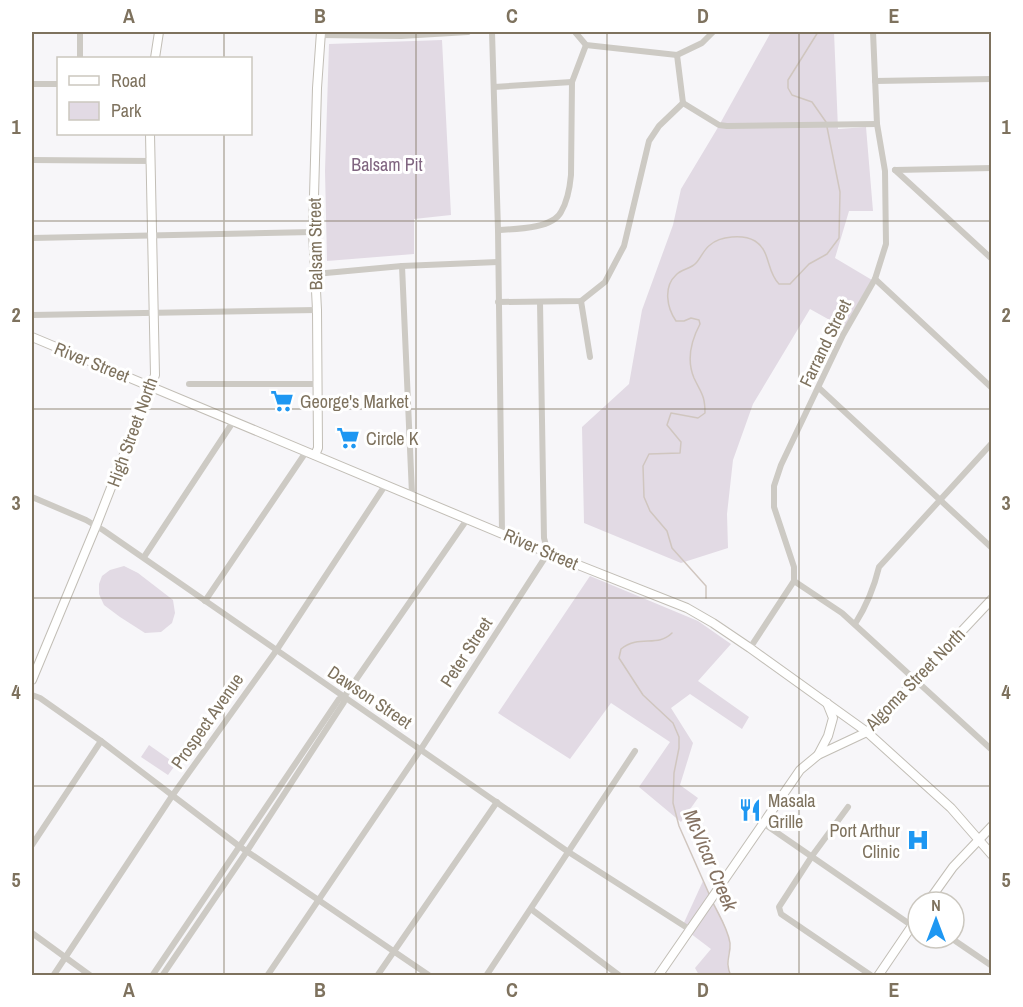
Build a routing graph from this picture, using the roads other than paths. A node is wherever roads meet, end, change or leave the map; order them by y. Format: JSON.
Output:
{"nodes":[{"id":1,"x":80,"y":32,"type":"edge"},
{"id":2,"x":159,"y":32,"type":"edge"},
{"id":3,"x":468,"y":32,"type":"edge"},
{"id":4,"x":492,"y":32,"type":"edge"},
{"id":5,"x":575,"y":32,"type":"edge"},
{"id":6,"x":713,"y":32,"type":"edge"},
{"id":7,"x":873,"y":32,"type":"edge"},
{"id":8,"x":321,"y":33,"type":"edge"},
{"id":9,"x":401,"y":34,"type":"edge"},
{"id":10,"x":586,"y":45,"type":"junction"},
{"id":11,"x":677,"y":55,"type":"junction"},
{"id":12,"x":80,"y":57,"type":"edge"},
{"id":13,"x":155,"y":57,"type":"edge"},
{"id":14,"x":992,"y":79,"type":"edge"},
{"id":15,"x":875,"y":81,"type":"junction"},
{"id":16,"x":572,"y":82,"type":"junction"},
{"id":17,"x":32,"y":84,"type":"edge"},
{"id":18,"x":57,"y":84,"type":"edge"},
{"id":19,"x":494,"y":87,"type":"junction"},
{"id":20,"x":684,"y":103,"type":"junction"},
{"id":21,"x":877,"y":124,"type":"junction"},
{"id":22,"x":150,"y":135,"type":"edge"},
{"id":23,"x":32,"y":160,"type":"edge"},
{"id":24,"x":151,"y":161,"type":"junction"},
{"id":25,"x":992,"y":168,"type":"edge"},
{"id":26,"x":895,"y":170,"type":"junction"},
{"id":27,"x":885,"y":171,"type":"junction"},
{"id":28,"x":498,"y":230,"type":"junction"},
{"id":29,"x":314,"y":232,"type":"junction"},
{"id":30,"x":152,"y":237,"type":"junction"},
{"id":31,"x":32,"y":238,"type":"edge"},
{"id":32,"x":992,"y":259,"type":"edge"},
{"id":33,"x":498,"y":262,"type":"junction"},
{"id":34,"x":402,"y":266,"type":"junction"},
{"id":35,"x":315,"y":274,"type":"junction"},
{"id":36,"x":875,"y":279,"type":"junction"},
{"id":37,"x":581,"y":300,"type":"junction"},
{"id":38,"x":498,"y":302,"type":"junction"},
{"id":39,"x":540,"y":302,"type":"junction"},
{"id":40,"x":317,"y":310,"type":"junction"},
{"id":41,"x":155,"y":314,"type":"junction"},
{"id":42,"x":32,"y":315,"type":"edge"},
{"id":43,"x":32,"y":337,"type":"edge"},
{"id":44,"x":590,"y":357,"type":"dead end"},
{"id":45,"x":189,"y":384,"type":"dead end"},
{"id":46,"x":318,"y":384,"type":"junction"},
{"id":47,"x":152,"y":387,"type":"junction"},
{"id":48,"x":819,"y":388,"type":"junction"},
{"id":49,"x":992,"y":388,"type":"edge"},
{"id":50,"x":233,"y":422,"type":"junction"},
{"id":51,"x":992,"y":444,"type":"edge"},
{"id":52,"x":311,"y":454,"type":"junction"},
{"id":53,"x":386,"y":484,"type":"junction"},
{"id":54,"x":412,"y":494,"type":"junction"},
{"id":55,"x":32,"y":497,"type":"edge"},
{"id":56,"x":940,"y":500,"type":"junction"},
{"id":57,"x":468,"y":518,"type":"junction"},
{"id":58,"x":96,"y":526,"type":"junction"},
{"id":59,"x":502,"y":532,"type":"junction"},
{"id":60,"x":992,"y":548,"type":"edge"},
{"id":61,"x":548,"y":553,"type":"junction"},
{"id":62,"x":144,"y":557,"type":"junction"},
{"id":63,"x":794,"y":581,"type":"junction"},
{"id":64,"x":992,"y":598,"type":"edge"},
{"id":65,"x":206,"y":601,"type":"junction"},
{"id":66,"x":855,"y":624,"type":"junction"},
{"id":67,"x":750,"y":648,"type":"junction"},
{"id":68,"x":276,"y":651,"type":"junction"},
{"id":69,"x":32,"y":680,"type":"edge"},
{"id":70,"x":916,"y":681,"type":"junction"},
{"id":71,"x":32,"y":695,"type":"edge"},
{"id":72,"x":344,"y":697,"type":"junction"},
{"id":73,"x":827,"y":703,"type":"junction"},
{"id":74,"x":867,"y":732,"type":"junction"},
{"id":75,"x":101,"y":741,"type":"junction"},
{"id":76,"x":421,"y":750,"type":"junction"},
{"id":77,"x":992,"y":750,"type":"edge"},
{"id":78,"x":635,"y":751,"type":"dead end"},
{"id":79,"x":818,"y":755,"type":"junction"},
{"id":80,"x":172,"y":796,"type":"junction"},
{"id":81,"x":497,"y":802,"type":"junction"},
{"id":82,"x":848,"y":807,"type":"dead end"},
{"id":83,"x":764,"y":823,"type":"junction"},
{"id":84,"x":992,"y":826,"type":"edge"},
{"id":85,"x":978,"y":840,"type":"junction"},
{"id":86,"x":32,"y":845,"type":"edge"},
{"id":87,"x":239,"y":846,"type":"junction"},
{"id":88,"x":247,"y":851,"type":"junction"},
{"id":89,"x":567,"y":851,"type":"junction"},
{"id":90,"x":992,"y":855,"type":"edge"},
{"id":91,"x":812,"y":856,"type":"junction"},
{"id":92,"x":937,"y":890,"type":"edge"},
{"id":93,"x":207,"y":894,"type":"junction"},
{"id":94,"x":319,"y":899,"type":"junction"},
{"id":95,"x":214,"y":900,"type":"junction"},
{"id":96,"x":531,"y":909,"type":"junction"},
{"id":97,"x":906,"y":922,"type":"edge"},
{"id":98,"x":689,"y":929,"type":"junction"},
{"id":99,"x":32,"y":933,"type":"edge"},
{"id":100,"x":906,"y":933,"type":"edge"},
{"id":101,"x":966,"y":948,"type":"edge"},
{"id":102,"x":395,"y":950,"type":"junction"},
{"id":103,"x":65,"y":957,"type":"junction"},
{"id":104,"x":992,"y":966,"type":"edge"},
{"id":105,"x":53,"y":975,"type":"edge"},
{"id":106,"x":91,"y":975,"type":"edge"},
{"id":107,"x":152,"y":975,"type":"edge"},
{"id":108,"x":162,"y":975,"type":"edge"},
{"id":109,"x":267,"y":975,"type":"edge"},
{"id":110,"x":377,"y":975,"type":"edge"},
{"id":111,"x":430,"y":975,"type":"edge"},
{"id":112,"x":486,"y":975,"type":"edge"},
{"id":113,"x":620,"y":975,"type":"edge"},
{"id":114,"x":658,"y":975,"type":"edge"},
{"id":115,"x":872,"y":975,"type":"edge"},
{"id":116,"x":878,"y":975,"type":"edge"}],
"edges":[{"from":1,"to":12,"type":"street"},
{"from":2,"to":13,"type":"main road"},
{"from":3,"to":9,"type":"street"},
{"from":4,"to":19,"type":"street"},
{"from":5,"to":10,"type":"street"},
{"from":6,"to":11,"type":"street"},
{"from":7,"to":15,"type":"street","name":"Farrand Street"},
{"from":8,"to":9,"type":"street"},
{"from":8,"to":29,"type":"main road","name":"Balsam Street"},
{"from":10,"to":11,"type":"street"},
{"from":10,"to":16,"type":"street"},
{"from":11,"to":20,"type":"street"},
{"from":14,"to":15,"type":"street"},
{"from":15,"to":21,"type":"street","name":"Farrand Street"},
{"from":16,"to":19,"type":"street"},
{"from":16,"to":28,"type":"street"},
{"from":17,"to":18,"type":"street"},
{"from":19,"to":28,"type":"street"},
{"from":20,"to":21,"type":"street"},
{"from":20,"to":37,"type":"street"},
{"from":21,"to":27,"type":"street","name":"Farrand Street"},
{"from":22,"to":24,"type":"main road","name":"High Street North"},
{"from":23,"to":24,"type":"street"},
{"from":24,"to":30,"type":"main road","name":"High Street North"},
{"from":25,"to":26,"type":"street"},
{"from":26,"to":27,"type":"street"},
{"from":26,"to":32,"type":"street"},
{"from":27,"to":36,"type":"street","name":"Farrand Street"},
{"from":28,"to":33,"type":"street"},
{"from":29,"to":30,"type":"street"},
{"from":29,"to":35,"type":"main road","name":"Balsam Street"},
{"from":30,"to":31,"type":"street"},
{"from":30,"to":41,"type":"main road","name":"High Street North"},
{"from":33,"to":34,"type":"street"},
{"from":33,"to":38,"type":"street"},
{"from":34,"to":35,"type":"street"},
{"from":34,"to":54,"type":"street"},
{"from":35,"to":40,"type":"main road","name":"Balsam Street"},
{"from":36,"to":48,"type":"street","name":"Farrand Street"},
{"from":36,"to":49,"type":"street"},
{"from":37,"to":39,"type":"street"},
{"from":37,"to":44,"type":"street"},
{"from":38,"to":39,"type":"street"},
{"from":38,"to":59,"type":"street"},
{"from":39,"to":61,"type":"street"},
{"from":40,"to":41,"type":"street"},
{"from":40,"to":46,"type":"main road","name":"Balsam Street"},
{"from":41,"to":42,"type":"street"},
{"from":41,"to":47,"type":"main road","name":"High Street North"},
{"from":43,"to":47,"type":"main road","name":"River Street"},
{"from":45,"to":46,"type":"street"},
{"from":46,"to":52,"type":"main road","name":"Balsam Street"},
{"from":47,"to":50,"type":"main road","name":"River Street"},
{"from":47,"to":58,"type":"main road","name":"High Street North"},
{"from":48,"to":56,"type":"street"},
{"from":48,"to":63,"type":"street","name":"Farrand Street"},
{"from":50,"to":52,"type":"main road","name":"River Street"},
{"from":50,"to":62,"type":"street"},
{"from":51,"to":56,"type":"street"},
{"from":52,"to":53,"type":"main road","name":"River Street"},
{"from":52,"to":65,"type":"street"},
{"from":53,"to":54,"type":"main road","name":"River Street"},
{"from":53,"to":68,"type":"street","name":"Prospect Avenue"},
{"from":54,"to":57,"type":"main road","name":"River Street"},
{"from":55,"to":58,"type":"street","name":"Dawson Street"},
{"from":56,"to":60,"type":"street"},
{"from":56,"to":66,"type":"street"},
{"from":57,"to":59,"type":"main road","name":"River Street"},
{"from":57,"to":72,"type":"street"},
{"from":58,"to":62,"type":"street","name":"Dawson Street"},
{"from":58,"to":69,"type":"main road","name":"High Street North"},
{"from":59,"to":61,"type":"main road","name":"River Street"},
{"from":61,"to":67,"type":"main road","name":"River Street"},
{"from":61,"to":76,"type":"street","name":"Peter Street"},
{"from":62,"to":65,"type":"street","name":"Dawson Street"},
{"from":63,"to":66,"type":"street"},
{"from":63,"to":67,"type":"street"},
{"from":64,"to":70,"type":"main road","name":"Algoma Street North"},
{"from":65,"to":68,"type":"street","name":"Dawson Street"},
{"from":66,"to":70,"type":"street"},
{"from":67,"to":73,"type":"main road","name":"River Street"},
{"from":68,"to":72,"type":"street","name":"Dawson Street"},
{"from":68,"to":80,"type":"street","name":"Prospect Avenue"},
{"from":70,"to":74,"type":"main road","name":"Algoma Street North"},
{"from":70,"to":77,"type":"street"},
{"from":71,"to":75,"type":"street"},
{"from":72,"to":76,"type":"street","name":"Dawson Street"},
{"from":72,"to":87,"type":"street"},
{"from":72,"to":88,"type":"street"},
{"from":73,"to":74,"type":"main road","name":"River Street"},
{"from":73,"to":79,"type":"main road"},
{"from":74,"to":79,"type":"main road","name":"Algoma Street North"},
{"from":74,"to":85,"type":"main road","name":"River Street"},
{"from":75,"to":80,"type":"street"},
{"from":75,"to":86,"type":"street"},
{"from":76,"to":81,"type":"street","name":"Dawson Street"},
{"from":76,"to":94,"type":"street","name":"Peter Street"},
{"from":78,"to":89,"type":"street"},
{"from":79,"to":83,"type":"main road","name":"Algoma Street North"},
{"from":80,"to":87,"type":"street"},
{"from":80,"to":103,"type":"street","name":"Prospect Avenue"},
{"from":81,"to":89,"type":"street","name":"Dawson Street"},
{"from":81,"to":102,"type":"street"},
{"from":82,"to":91,"type":"street"},
{"from":83,"to":91,"type":"street"},
{"from":83,"to":98,"type":"main road","name":"Algoma Street North"},
{"from":84,"to":85,"type":"main road"},
{"from":85,"to":90,"type":"main road","name":"River Street"},
{"from":85,"to":92,"type":"main road"},
{"from":87,"to":88,"type":"street"},
{"from":87,"to":93,"type":"street"},
{"from":88,"to":94,"type":"street"},
{"from":88,"to":95,"type":"street"},
{"from":89,"to":96,"type":"street"},
{"from":89,"to":98,"type":"street","name":"Dawson Street"},
{"from":91,"to":97,"type":"street"},
{"from":91,"to":115,"type":"street"},
{"from":93,"to":95,"type":"street"},
{"from":93,"to":107,"type":"street"},
{"from":94,"to":102,"type":"street"},
{"from":94,"to":109,"type":"street","name":"Peter Street"},
{"from":95,"to":108,"type":"street"},
{"from":96,"to":112,"type":"street"},
{"from":96,"to":113,"type":"street"},
{"from":98,"to":114,"type":"main road","name":"Algoma Street North"},
{"from":99,"to":103,"type":"street"},
{"from":100,"to":116,"type":"main road"},
{"from":101,"to":104,"type":"street"},
{"from":102,"to":110,"type":"street"},
{"from":102,"to":111,"type":"street"},
{"from":103,"to":105,"type":"street","name":"Prospect Avenue"},
{"from":103,"to":106,"type":"street"}]}
